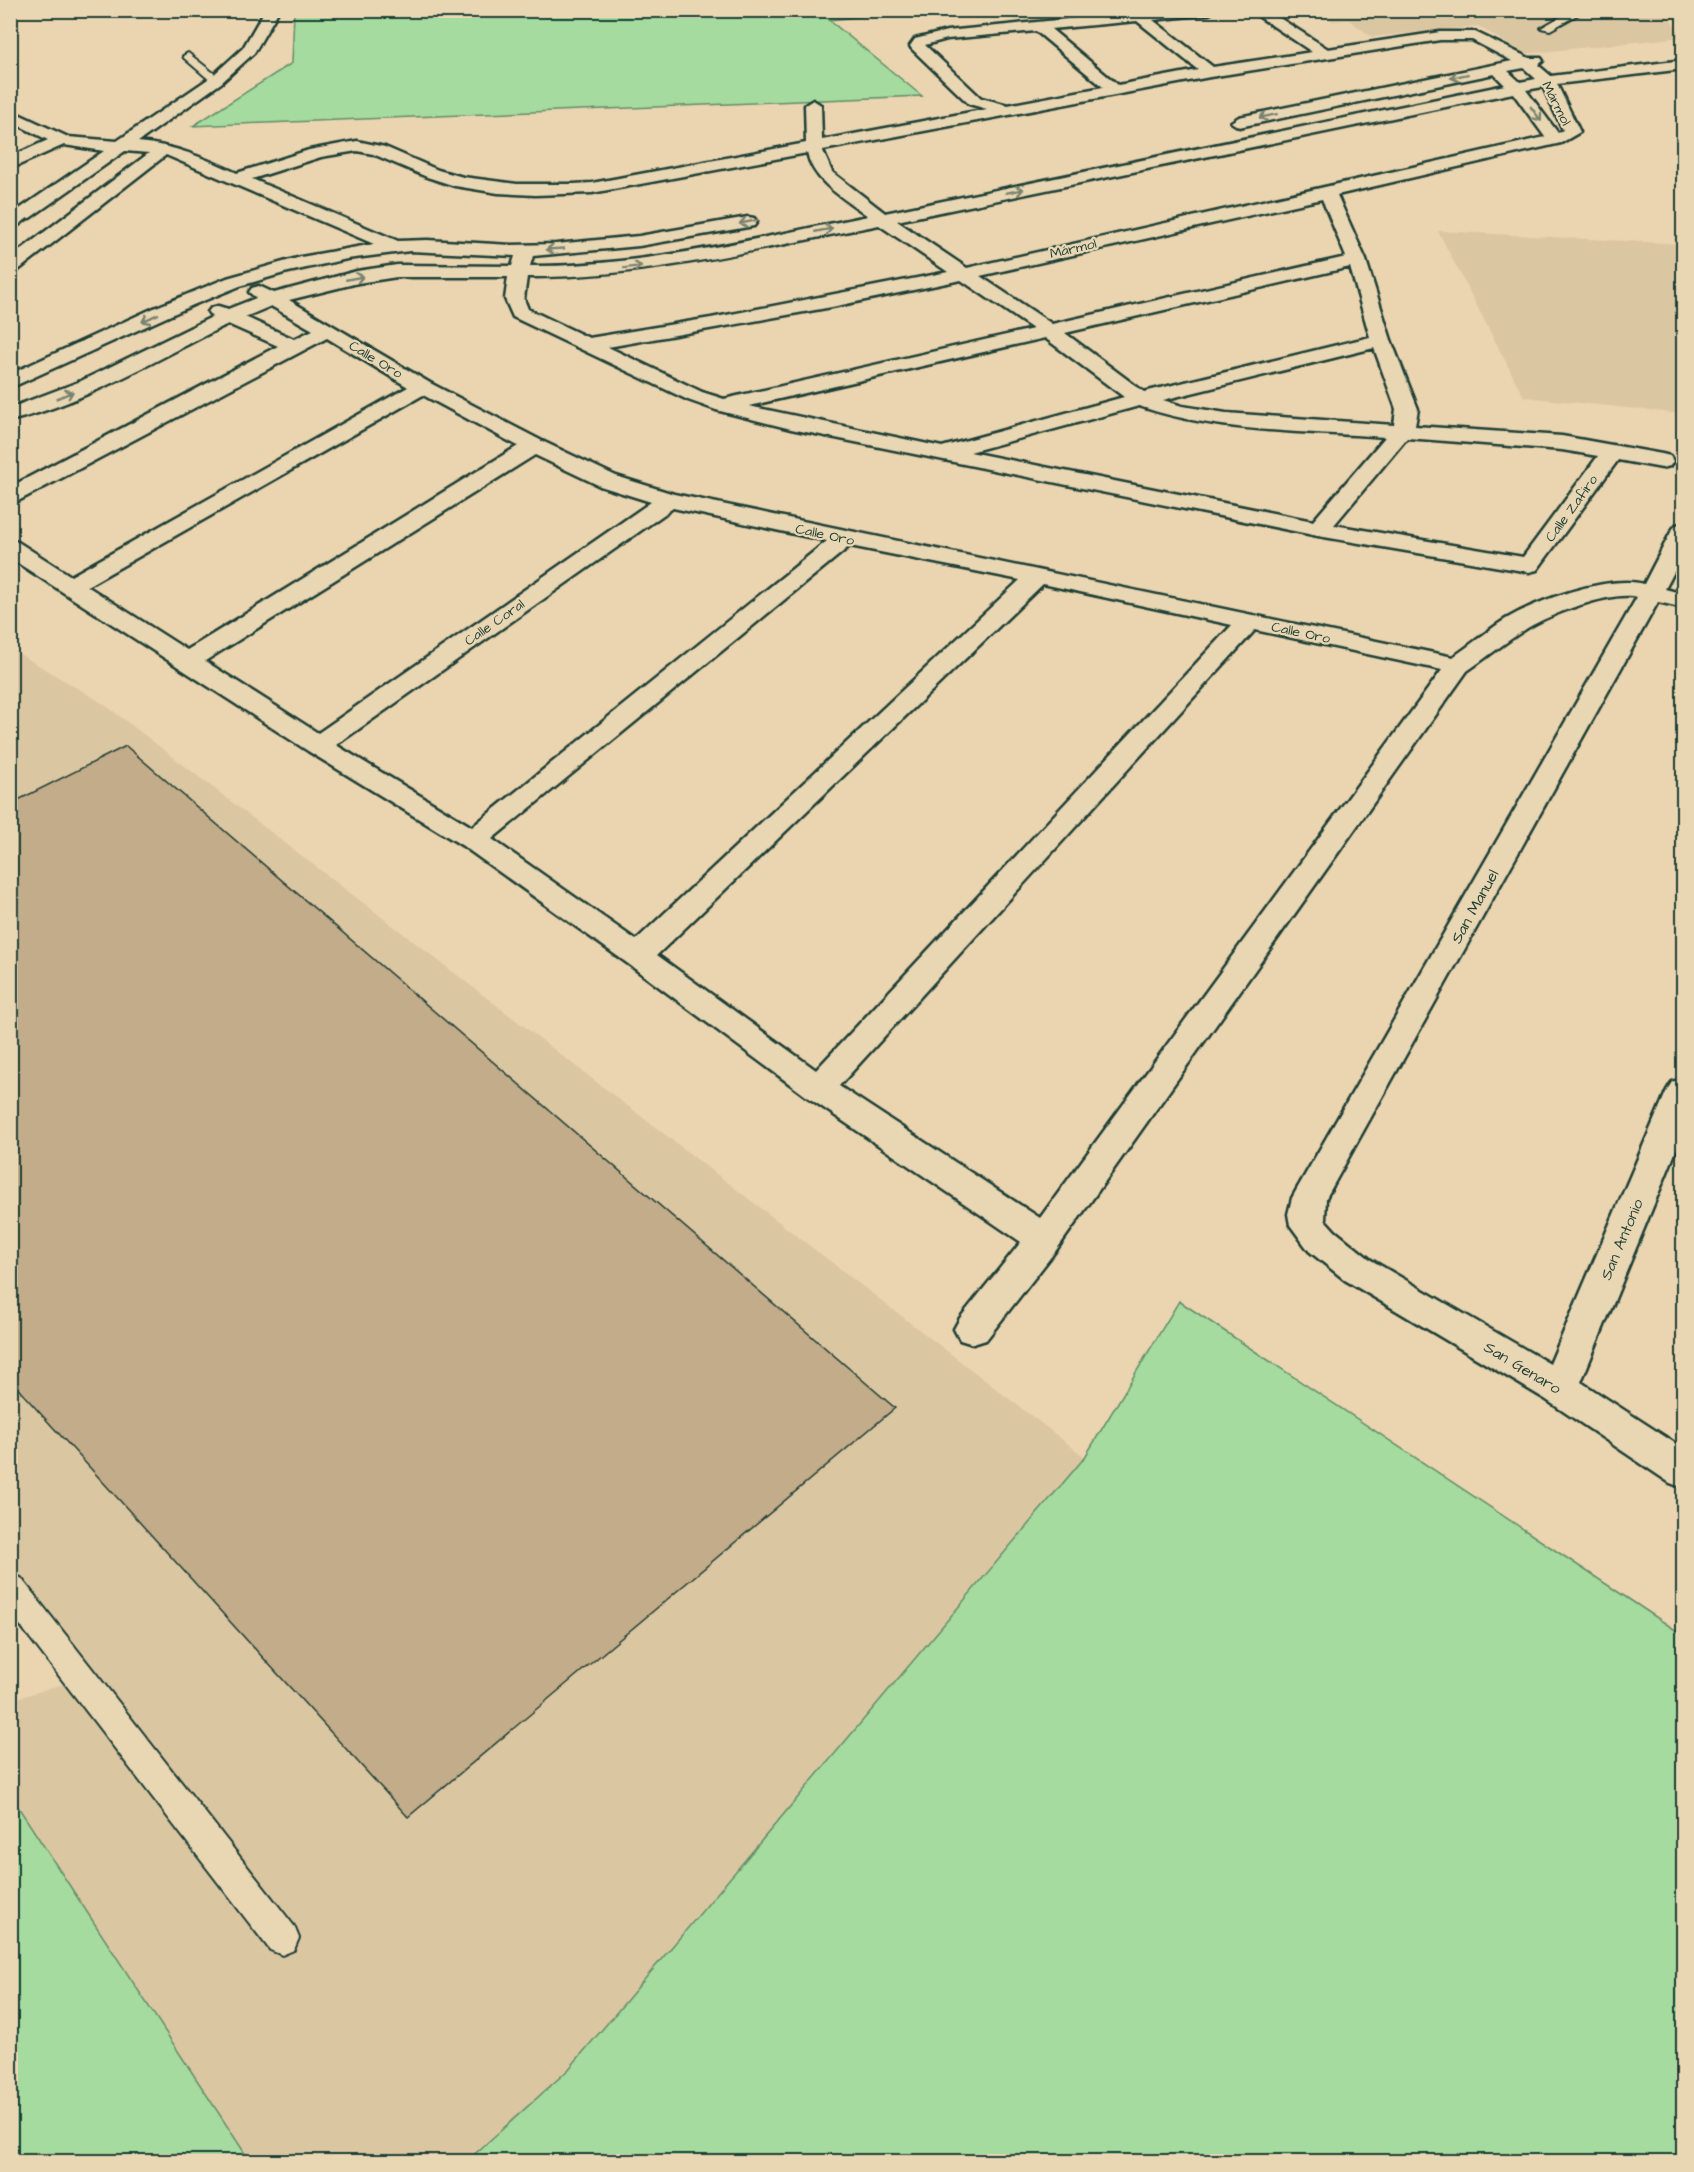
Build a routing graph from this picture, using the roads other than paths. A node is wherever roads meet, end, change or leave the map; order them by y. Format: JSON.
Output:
{"nodes":[{"id":1,"x":272,"y":10,"type":"edge"},
{"id":2,"x":1209,"y":10,"type":"edge"},
{"id":3,"x":1256,"y":10,"type":"edge"},
{"id":4,"x":1581,"y":10,"type":"edge"},
{"id":5,"x":1141,"y":17,"type":"junction"},
{"id":6,"x":1041,"y":28,"type":"junction"},
{"id":7,"x":1546,"y":28,"type":"dead end"},
{"id":8,"x":1440,"y":36,"type":"junction"},
{"id":9,"x":1323,"y":52,"type":"junction"},
{"id":10,"x":188,"y":56,"type":"dead end"},
{"id":11,"x":1550,"y":60,"type":"dead end"},
{"id":12,"x":1527,"y":63,"type":"junction"},
{"id":13,"x":1683,"y":64,"type":"edge"},
{"id":14,"x":1497,"y":69,"type":"junction"},
{"id":15,"x":1210,"y":72,"type":"junction"},
{"id":16,"x":216,"y":80,"type":"junction"},
{"id":17,"x":1548,"y":81,"type":"junction"},
{"id":18,"x":1517,"y":88,"type":"junction"},
{"id":19,"x":1114,"y":89,"type":"junction"},
{"id":20,"x":813,"y":105,"type":"dead end"},
{"id":21,"x":1007,"y":110,"type":"junction"},
{"id":22,"x":10,"y":115,"type":"edge"},
{"id":23,"x":1218,"y":126,"type":"dead end"},
{"id":24,"x":62,"y":140,"type":"junction"},
{"id":25,"x":1555,"y":140,"type":"junction"},
{"id":26,"x":98,"y":144,"type":"junction"},
{"id":27,"x":121,"y":145,"type":"junction"},
{"id":28,"x":814,"y":147,"type":"junction"},
{"id":29,"x":164,"y":149,"type":"junction"},
{"id":30,"x":10,"y":164,"type":"edge"},
{"id":31,"x":238,"y":178,"type":"junction"},
{"id":32,"x":1327,"y":191,"type":"junction"},
{"id":33,"x":881,"y":196,"type":"dead end"},
{"id":34,"x":858,"y":201,"type":"junction"},
{"id":35,"x":835,"y":205,"type":"dead end"},
{"id":36,"x":14,"y":215,"type":"edge"},
{"id":37,"x":768,"y":218,"type":"dead end"},
{"id":38,"x":882,"y":219,"type":"junction"},
{"id":39,"x":394,"y":246,"type":"junction"},
{"id":40,"x":525,"y":251,"type":"junction"},
{"id":41,"x":1357,"y":260,"type":"junction"},
{"id":42,"x":10,"y":267,"type":"edge"},
{"id":43,"x":520,"y":273,"type":"junction"},
{"id":44,"x":963,"y":273,"type":"junction"},
{"id":45,"x":236,"y":281,"type":"junction"},
{"id":46,"x":272,"y":299,"type":"junction"},
{"id":47,"x":188,"y":300,"type":"junction"},
{"id":48,"x":229,"y":316,"type":"junction"},
{"id":49,"x":328,"y":330,"type":"junction"},
{"id":50,"x":1048,"y":332,"type":"junction"},
{"id":51,"x":1382,"y":340,"type":"junction"},
{"id":52,"x":589,"y":344,"type":"junction"},
{"id":53,"x":294,"y":346,"type":"junction"},
{"id":54,"x":10,"y":382,"type":"edge"},
{"id":55,"x":423,"y":387,"type":"junction"},
{"id":56,"x":1140,"y":399,"type":"junction"},
{"id":57,"x":723,"y":406,"type":"junction"},
{"id":58,"x":10,"y":415,"type":"edge"},
{"id":59,"x":1402,"y":431,"type":"junction"},
{"id":60,"x":534,"y":446,"type":"junction"},
{"id":61,"x":945,"y":452,"type":"junction"},
{"id":62,"x":1612,"y":452,"type":"junction"},
{"id":63,"x":1662,"y":461,"type":"dead end"},
{"id":64,"x":10,"y":496,"type":"edge"},
{"id":65,"x":669,"y":500,"type":"junction"},
{"id":66,"x":1318,"y":529,"type":"junction"},
{"id":67,"x":1683,"y":530,"type":"edge"},
{"id":68,"x":846,"y":538,"type":"junction"},
{"id":69,"x":10,"y":548,"type":"edge"},
{"id":70,"x":1038,"y":576,"type":"junction"},
{"id":71,"x":70,"y":586,"type":"junction"},
{"id":72,"x":1652,"y":591,"type":"junction"},
{"id":73,"x":1683,"y":601,"type":"edge"},
{"id":74,"x":1249,"y":621,"type":"junction"},
{"id":75,"x":187,"y":661,"type":"junction"},
{"id":76,"x":1458,"y":666,"type":"junction"},
{"id":77,"x":318,"y":745,"type":"junction"},
{"id":78,"x":473,"y":840,"type":"junction"},
{"id":79,"x":638,"y":956,"type":"junction"},
{"id":80,"x":818,"y":1088,"type":"junction"},
{"id":81,"x":1683,"y":1090,"type":"edge"},
{"id":82,"x":1044,"y":1239,"type":"junction"},
{"id":83,"x":1358,"y":1270,"type":"joint"},
{"id":84,"x":973,"y":1329,"type":"dead end"},
{"id":85,"x":1559,"y":1388,"type":"junction"},
{"id":86,"x":1683,"y":1471,"type":"edge"},
{"id":87,"x":10,"y":1588,"type":"edge"},
{"id":88,"x":282,"y":1938,"type":"dead end"}],
"edges":[{"from":1,"to":16,"type":"street"},
{"from":2,"to":5,"type":"street"},
{"from":3,"to":9,"type":"street"},
{"from":4,"to":7,"type":"lane"},
{"from":5,"to":6,"type":"street"},
{"from":5,"to":15,"type":"street"},
{"from":6,"to":19,"type":"street"},
{"from":6,"to":21,"type":"street"},
{"from":8,"to":9,"type":"street"},
{"from":8,"to":12,"type":"street","name":"Mármol"},
{"from":8,"to":14,"type":"street","name":"Mármol"},
{"from":9,"to":15,"type":"street"},
{"from":10,"to":16,"type":"lane"},
{"from":11,"to":12,"type":"street"},
{"from":12,"to":14,"type":"street"},
{"from":12,"to":17,"type":"street","name":"Mármol"},
{"from":13,"to":17,"type":"street"},
{"from":14,"to":18,"type":"street","name":"Mármol"},
{"from":14,"to":23,"type":"street","one_way":true},
{"from":15,"to":19,"type":"street"},
{"from":16,"to":27,"type":"street"},
{"from":17,"to":18,"type":"street"},
{"from":17,"to":25,"type":"street","name":"Mármol"},
{"from":18,"to":25,"type":"street","name":"Mármol","one_way":true},
{"from":38,"to":18,"type":"street","one_way":true},
{"from":19,"to":21,"type":"street"},
{"from":20,"to":28,"type":"street"},
{"from":21,"to":28,"type":"street"},
{"from":22,"to":24,"type":"street"},
{"from":24,"to":26,"type":"street"},
{"from":24,"to":30,"type":"street"},
{"from":25,"to":32,"type":"street","name":"Mármol"},
{"from":26,"to":27,"type":"street"},
{"from":26,"to":36,"type":"street"},
{"from":27,"to":29,"type":"street"},
{"from":27,"to":36,"type":"street"},
{"from":28,"to":31,"type":"street"},
{"from":28,"to":34,"type":"street"},
{"from":29,"to":31,"type":"street"},
{"from":29,"to":42,"type":"street"},
{"from":31,"to":39,"type":"street"},
{"from":32,"to":41,"type":"street"},
{"from":32,"to":44,"type":"street","name":"Mármol"},
{"from":33,"to":34,"type":"street"},
{"from":34,"to":35,"type":"street"},
{"from":34,"to":38,"type":"street"},
{"from":37,"to":40,"type":"street","one_way":true},
{"from":43,"to":38,"type":"street","one_way":true},
{"from":38,"to":44,"type":"street"},
{"from":39,"to":40,"type":"street"},
{"from":39,"to":45,"type":"street"},
{"from":40,"to":43,"type":"street"},
{"from":41,"to":50,"type":"street"},
{"from":41,"to":51,"type":"street"},
{"from":46,"to":43,"type":"street","one_way":true},
{"from":43,"to":52,"type":"street"},
{"from":44,"to":50,"type":"street"},
{"from":44,"to":52,"type":"street","name":"Mármol"},
{"from":45,"to":46,"type":"street","name":"Calle Oro"},
{"from":45,"to":47,"type":"street"},
{"from":46,"to":48,"type":"street"},
{"from":46,"to":49,"type":"street","name":"Calle Oro"},
{"from":47,"to":48,"type":"street"},
{"from":47,"to":54,"type":"street","one_way":true},
{"from":48,"to":53,"type":"street"},
{"from":58,"to":48,"type":"street","one_way":true},
{"from":49,"to":53,"type":"street"},
{"from":49,"to":55,"type":"street","name":"Calle Oro"},
{"from":50,"to":56,"type":"street"},
{"from":50,"to":57,"type":"street"},
{"from":51,"to":56,"type":"street"},
{"from":51,"to":59,"type":"street"},
{"from":52,"to":57,"type":"street"},
{"from":53,"to":64,"type":"street"},
{"from":55,"to":60,"type":"street","name":"Calle Oro"},
{"from":55,"to":71,"type":"street"},
{"from":56,"to":59,"type":"street"},
{"from":56,"to":61,"type":"street"},
{"from":57,"to":61,"type":"street"},
{"from":59,"to":62,"type":"street"},
{"from":59,"to":66,"type":"street"},
{"from":60,"to":65,"type":"street","name":"Calle Oro"},
{"from":60,"to":75,"type":"street"},
{"from":61,"to":66,"type":"street"},
{"from":62,"to":63,"type":"street"},
{"from":62,"to":66,"type":"street","name":"Calle Zafiro"},
{"from":65,"to":68,"type":"street","name":"Calle Oro"},
{"from":65,"to":77,"type":"street","name":"Calle Coral"},
{"from":67,"to":72,"type":"street","name":"San Manuel"},
{"from":68,"to":70,"type":"street","name":"Calle Oro"},
{"from":68,"to":78,"type":"street"},
{"from":69,"to":71,"type":"street"},
{"from":70,"to":74,"type":"street","name":"Calle Oro"},
{"from":70,"to":79,"type":"street"},
{"from":71,"to":75,"type":"street"},
{"from":72,"to":73,"type":"street"},
{"from":72,"to":76,"type":"street"},
{"from":72,"to":83,"type":"street","name":"San Manuel"},
{"from":74,"to":76,"type":"street","name":"Calle Oro"},
{"from":74,"to":80,"type":"street"},
{"from":75,"to":77,"type":"street"},
{"from":76,"to":82,"type":"street"},
{"from":77,"to":78,"type":"street"},
{"from":78,"to":79,"type":"street"},
{"from":79,"to":80,"type":"street"},
{"from":80,"to":82,"type":"street"},
{"from":81,"to":85,"type":"street","name":"San Antonio"},
{"from":82,"to":84,"type":"street"},
{"from":83,"to":85,"type":"street","name":"San Genaro"},
{"from":85,"to":86,"type":"street","name":"San Genaro"},
{"from":87,"to":88,"type":"lane"}]}
